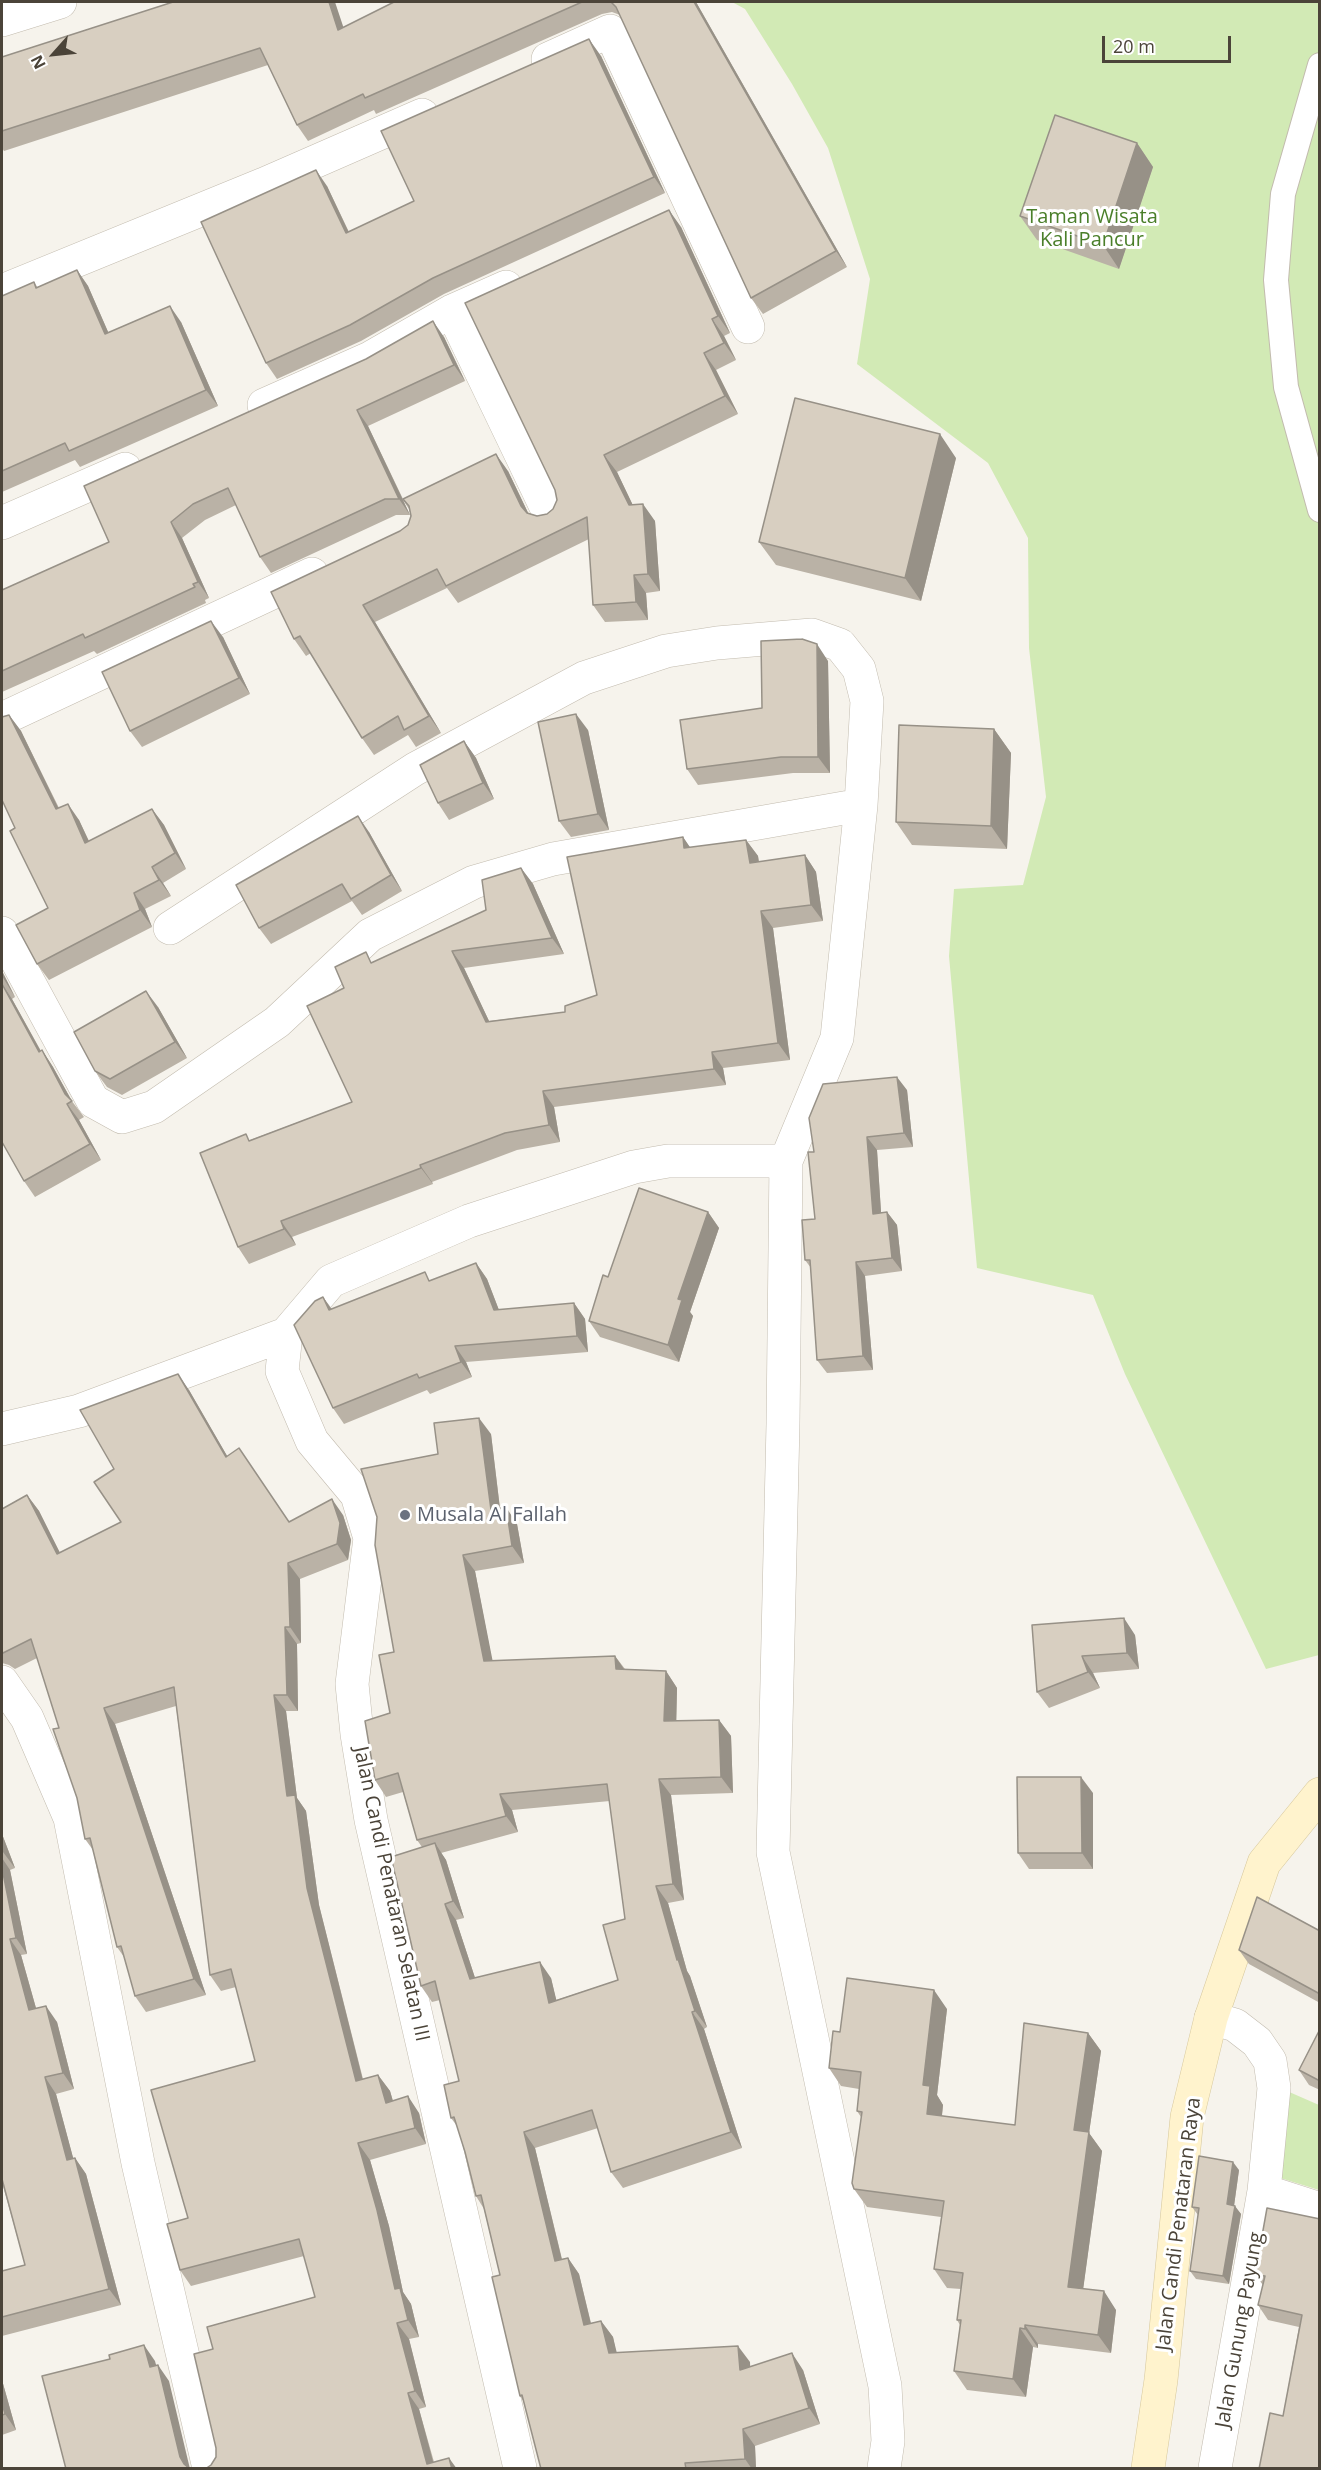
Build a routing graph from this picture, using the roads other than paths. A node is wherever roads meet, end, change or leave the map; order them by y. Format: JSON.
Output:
{"nodes":[{"id":1,"x":60,"y":2,"type":"edge"},
{"id":2,"x":2,"y":20,"type":"edge"},
{"id":3,"x":1320,"y":65,"type":"edge"},
{"id":4,"x":524,"y":69,"type":"edge"},
{"id":5,"x":448,"y":103,"type":"edge"},
{"id":6,"x":691,"y":202,"type":"junction"},
{"id":7,"x":658,"y":217,"type":"edge"},
{"id":8,"x":528,"y":276,"type":"edge"},
{"id":9,"x":2,"y":291,"type":"edge"},
{"id":10,"x":452,"y":311,"type":"junction"},
{"id":11,"x":748,"y":327,"type":"dead end"},
{"id":12,"x":239,"y":417,"type":"edge"},
{"id":13,"x":154,"y":456,"type":"edge"},
{"id":14,"x":1320,"y":510,"type":"edge"},
{"id":15,"x":550,"y":514,"type":"edge"},
{"id":16,"x":2,"y":523,"type":"edge"},
{"id":17,"x":338,"y":562,"type":"edge"},
{"id":18,"x":2,"y":719,"type":"edge"},
{"id":19,"x":861,"y":805,"type":"junction"},
{"id":20,"x":170,"y":928,"type":"dead end"},
{"id":21,"x":2,"y":933,"type":"edge"},
{"id":22,"x":786,"y":1161,"type":"junction"},
{"id":23,"x":286,"y":1334,"type":"junction"},
{"id":24,"x":2,"y":1429,"type":"edge"},
{"id":25,"x":2,"y":1682,"type":"edge"},
{"id":26,"x":1320,"y":1794,"type":"edge"},
{"id":27,"x":1211,"y":2018,"type":"junction"},
{"id":28,"x":1264,"y":2191,"type":"junction"},
{"id":29,"x":1320,"y":2209,"type":"edge"},
{"id":30,"x":884,"y":2468,"type":"edge"},
{"id":31,"x":209,"y":2469,"type":"edge"},
{"id":32,"x":519,"y":2469,"type":"edge"},
{"id":33,"x":1148,"y":2469,"type":"edge"},
{"id":34,"x":1215,"y":2469,"type":"edge"}],
"edges":[{"from":1,"to":2,"type":"street"},
{"from":3,"to":14,"type":"lane"},
{"from":4,"to":6,"type":"street"},
{"from":5,"to":9,"type":"street"},
{"from":6,"to":7,"type":"street"},
{"from":6,"to":11,"type":"street"},
{"from":8,"to":10,"type":"street"},
{"from":10,"to":12,"type":"street"},
{"from":10,"to":15,"type":"street"},
{"from":13,"to":16,"type":"street"},
{"from":17,"to":18,"type":"street"},
{"from":19,"to":20,"type":"street"},
{"from":19,"to":21,"type":"street"},
{"from":19,"to":22,"type":"street"},
{"from":22,"to":23,"type":"street"},
{"from":22,"to":30,"type":"street"},
{"from":23,"to":24,"type":"street"},
{"from":23,"to":32,"type":"street","name":"Jalan Candi Penataran Selatan III"},
{"from":25,"to":31,"type":"street"},
{"from":26,"to":27,"type":"main road","name":"Jalan Candi Penataran Raya"},
{"from":27,"to":28,"type":"street","name":"Jalan Gunung Payung"},
{"from":27,"to":33,"type":"main road","name":"Jalan Candi Penataran Raya"},
{"from":28,"to":29,"type":"street"},
{"from":28,"to":34,"type":"street","name":"Jalan Gunung Payung"}]}
